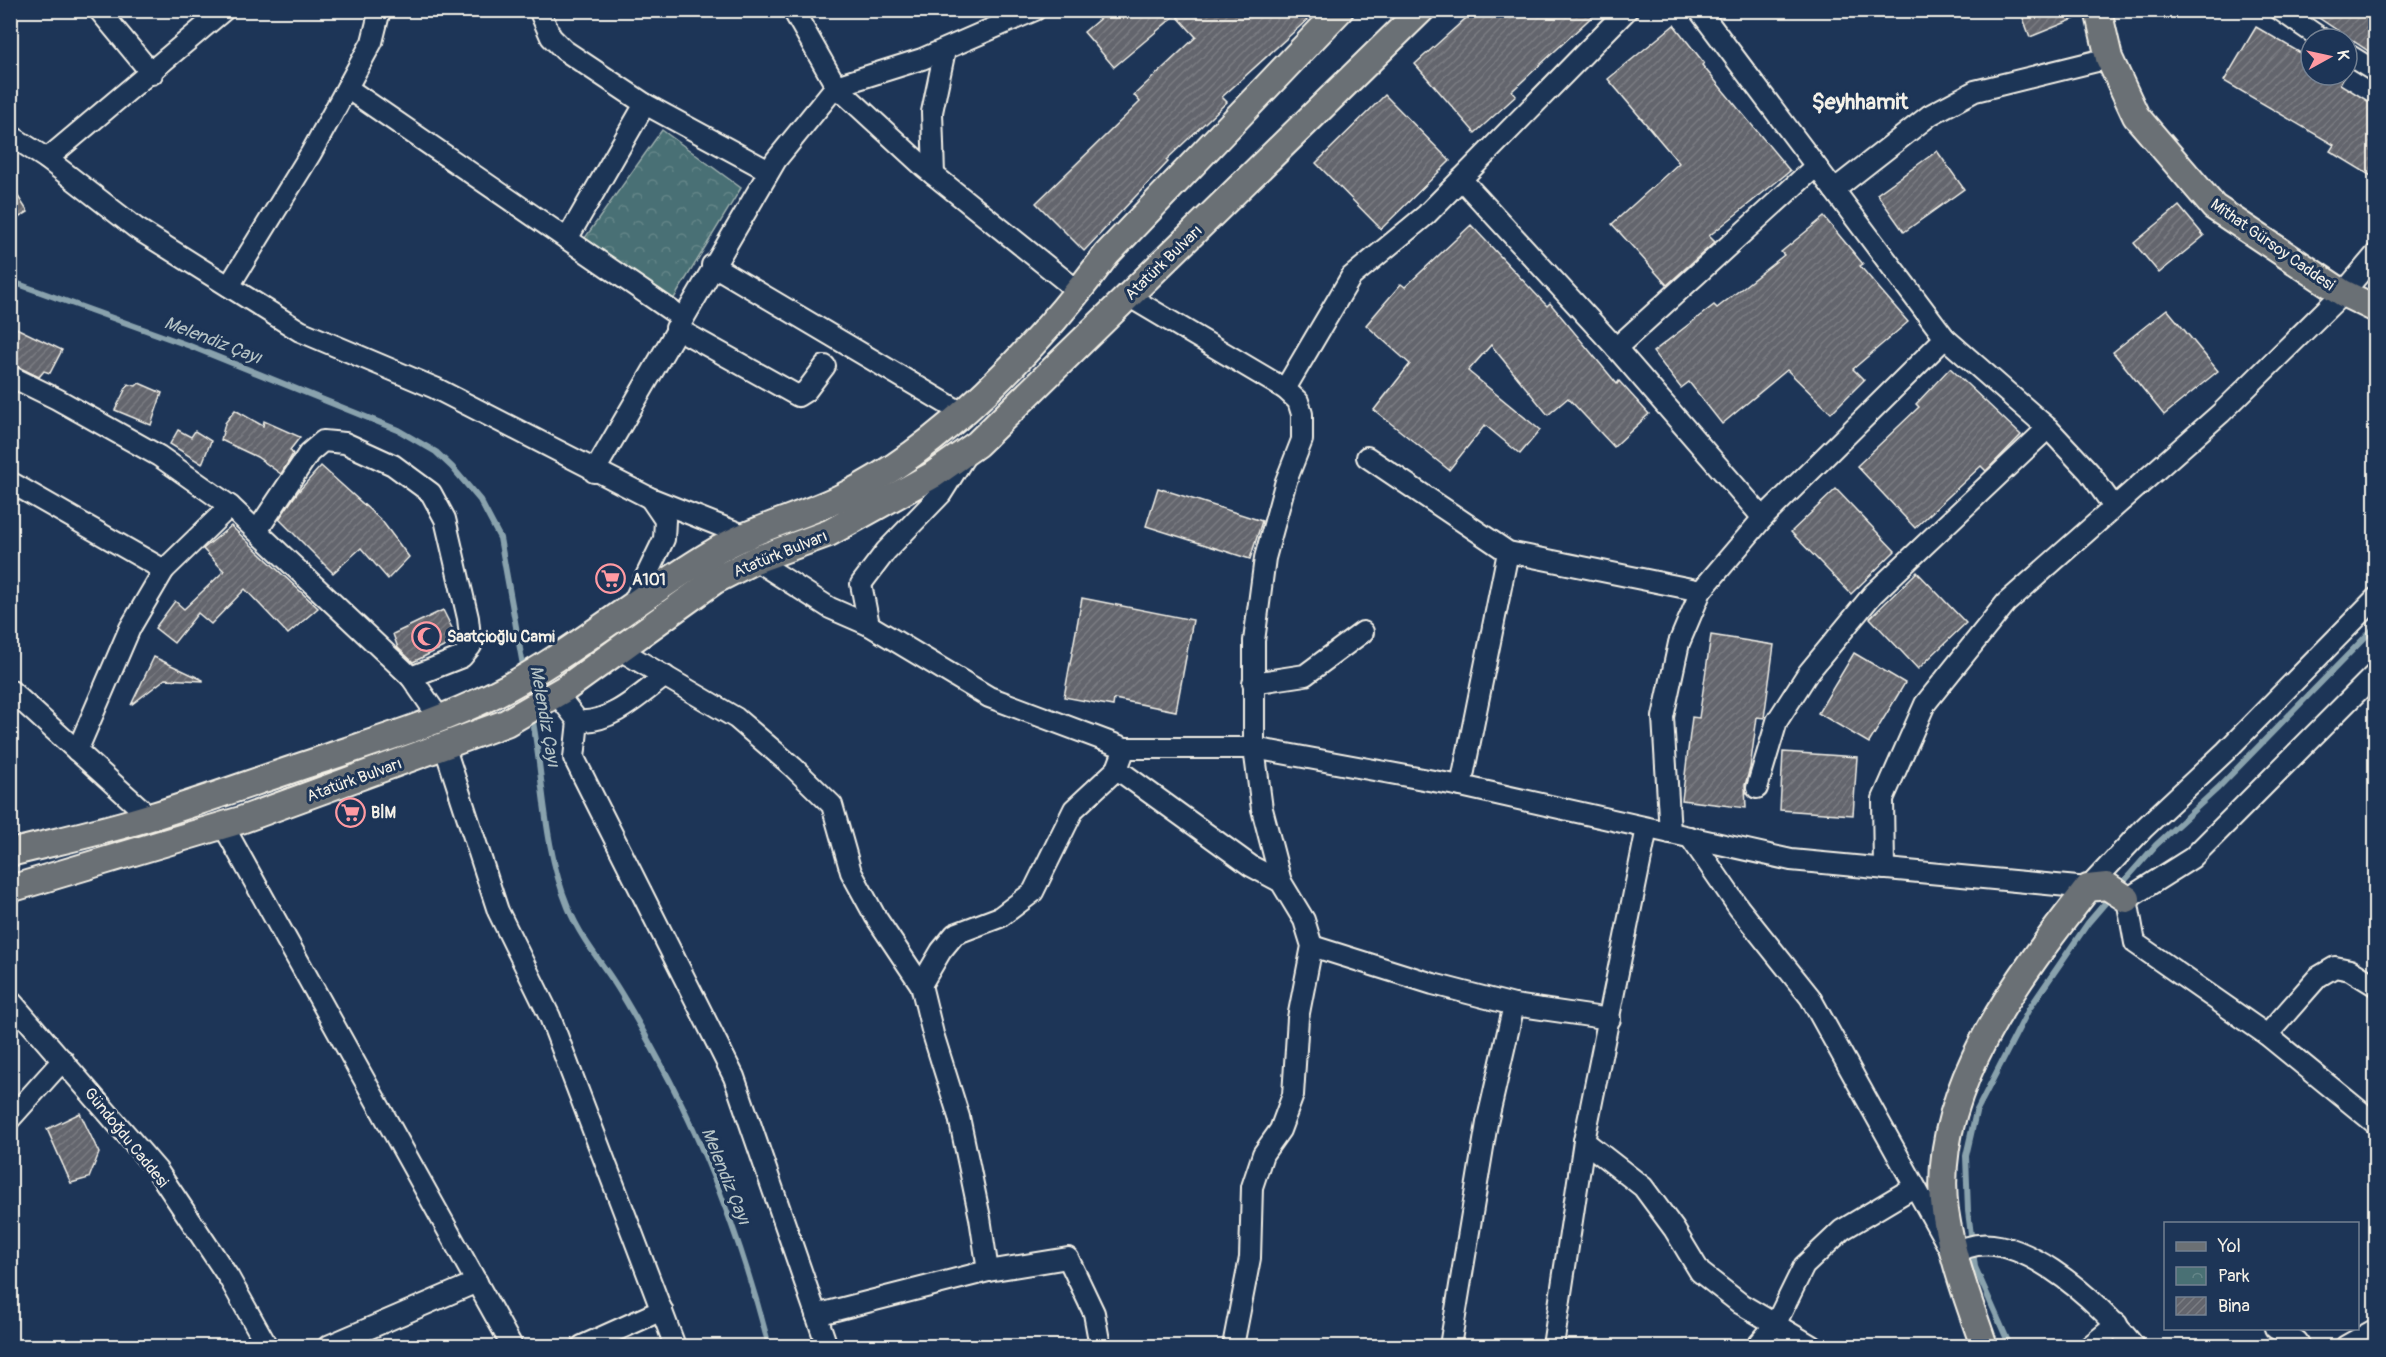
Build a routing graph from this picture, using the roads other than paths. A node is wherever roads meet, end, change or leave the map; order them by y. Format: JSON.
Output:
{"nodes":[{"id":1,"x":99,"y":10,"type":"edge"},
{"id":2,"x":224,"y":10,"type":"edge"},
{"id":3,"x":380,"y":10,"type":"edge"},
{"id":4,"x":539,"y":10,"type":"edge"},
{"id":5,"x":793,"y":10,"type":"edge"},
{"id":6,"x":1035,"y":10,"type":"edge"},
{"id":7,"x":1340,"y":10,"type":"edge"},
{"id":8,"x":1421,"y":10,"type":"edge"},
{"id":9,"x":1627,"y":10,"type":"edge"},
{"id":10,"x":1699,"y":10,"type":"edge"},
{"id":11,"x":2098,"y":10,"type":"edge"},
{"id":12,"x":2280,"y":10,"type":"edge"},
{"id":13,"x":2305,"y":27,"type":"edge"},
{"id":14,"x":945,"y":50,"type":"junction"},
{"id":15,"x":2109,"y":58,"type":"junction"},
{"id":16,"x":2359,"y":61,"type":"edge"},
{"id":17,"x":2376,"y":72,"type":"edge"},
{"id":18,"x":152,"y":74,"type":"junction"},
{"id":19,"x":836,"y":86,"type":"junction"},
{"id":20,"x":347,"y":88,"type":"junction"},
{"id":21,"x":645,"y":104,"type":"junction"},
{"id":22,"x":10,"y":135,"type":"edge"},
{"id":23,"x":47,"y":159,"type":"junction"},
{"id":24,"x":1816,"y":166,"type":"junction"},
{"id":25,"x":769,"y":171,"type":"junction"},
{"id":26,"x":934,"y":175,"type":"junction"},
{"id":27,"x":1461,"y":179,"type":"junction"},
{"id":28,"x":1834,"y":190,"type":"junction"},
{"id":29,"x":567,"y":239,"type":"junction"},
{"id":30,"x":2376,"y":254,"type":"edge"},
{"id":31,"x":712,"y":265,"type":"junction"},
{"id":32,"x":229,"y":286,"type":"junction"},
{"id":33,"x":1079,"y":292,"type":"junction"},
{"id":34,"x":2343,"y":293,"type":"junction"},
{"id":35,"x":1128,"y":296,"type":"junction"},
{"id":36,"x":2376,"y":309,"type":"edge"},
{"id":37,"x":679,"y":323,"type":"junction"},
{"id":38,"x":1945,"y":338,"type":"junction"},
{"id":39,"x":1616,"y":348,"type":"junction"},
{"id":40,"x":825,"y":366,"type":"dead end"},
{"id":41,"x":10,"y":376,"type":"edge"},
{"id":42,"x":1285,"y":388,"type":"junction"},
{"id":43,"x":964,"y":414,"type":"junction"},
{"id":44,"x":2048,"y":428,"type":"junction"},
{"id":45,"x":968,"y":450,"type":"junction"},
{"id":46,"x":1366,"y":457,"type":"dead end"},
{"id":47,"x":594,"y":472,"type":"junction"},
{"id":48,"x":10,"y":482,"type":"edge"},
{"id":49,"x":650,"y":498,"type":"junction"},
{"id":50,"x":230,"y":506,"type":"junction"},
{"id":51,"x":2114,"y":507,"type":"junction"},
{"id":52,"x":1763,"y":518,"type":"junction"},
{"id":53,"x":257,"y":531,"type":"junction"},
{"id":54,"x":746,"y":536,"type":"junction"},
{"id":55,"x":1508,"y":552,"type":"junction"},
{"id":56,"x":755,"y":560,"type":"junction"},
{"id":57,"x":164,"y":570,"type":"junction"},
{"id":58,"x":1701,"y":591,"type":"junction"},
{"id":59,"x":2376,"y":598,"type":"edge"},
{"id":60,"x":633,"y":603,"type":"junction"},
{"id":61,"x":869,"y":625,"type":"junction"},
{"id":62,"x":1363,"y":632,"type":"dead end"},
{"id":63,"x":620,"y":650,"type":"junction"},
{"id":64,"x":2376,"y":673,"type":"edge"},
{"id":65,"x":664,"y":676,"type":"junction"},
{"id":66,"x":411,"y":677,"type":"junction"},
{"id":67,"x":1253,"y":682,"type":"junction"},
{"id":68,"x":10,"y":690,"type":"edge"},
{"id":69,"x":562,"y":691,"type":"junction"},
{"id":70,"x":440,"y":719,"type":"junction"},
{"id":71,"x":578,"y":721,"type":"junction"},
{"id":72,"x":444,"y":746,"type":"junction"},
{"id":73,"x":1125,"y":748,"type":"junction"},
{"id":74,"x":1254,"y":748,"type":"junction"},
{"id":75,"x":78,"y":751,"type":"junction"},
{"id":76,"x":1117,"y":769,"type":"junction"},
{"id":77,"x":1461,"y":786,"type":"junction"},
{"id":78,"x":1757,"y":788,"type":"dead end"},
{"id":79,"x":150,"y":817,"type":"junction"},
{"id":80,"x":223,"y":825,"type":"junction"},
{"id":81,"x":1647,"y":828,"type":"junction"},
{"id":82,"x":1670,"y":833,"type":"junction"},
{"id":83,"x":1690,"y":837,"type":"junction"},
{"id":84,"x":10,"y":853,"type":"edge"},
{"id":85,"x":1884,"y":869,"type":"junction"},
{"id":86,"x":1281,"y":882,"type":"junction"},
{"id":87,"x":10,"y":889,"type":"edge"},
{"id":88,"x":2108,"y":891,"type":"junction"},
{"id":89,"x":1312,"y":946,"type":"junction"},
{"id":90,"x":921,"y":985,"type":"junction"},
{"id":91,"x":2376,"y":986,"type":"edge"},
{"id":92,"x":10,"y":1000,"type":"edge"},
{"id":93,"x":1514,"y":1005,"type":"junction"},
{"id":94,"x":1610,"y":1019,"type":"junction"},
{"id":95,"x":2268,"y":1035,"type":"junction"},
{"id":96,"x":63,"y":1060,"type":"junction"},
{"id":97,"x":10,"y":1119,"type":"edge"},
{"id":98,"x":2376,"y":1124,"type":"edge"},
{"id":99,"x":1584,"y":1141,"type":"junction"},
{"id":100,"x":1914,"y":1187,"type":"junction"},
{"id":101,"x":1957,"y":1252,"type":"junction"},
{"id":102,"x":988,"y":1271,"type":"junction"},
{"id":103,"x":477,"y":1282,"type":"junction"},
{"id":104,"x":662,"y":1310,"type":"junction"},
{"id":105,"x":816,"y":1315,"type":"junction"},
{"id":106,"x":1775,"y":1324,"type":"junction"},
{"id":107,"x":2117,"y":1324,"type":"junction"},
{"id":108,"x":2376,"y":1329,"type":"edge"},
{"id":109,"x":2277,"y":1330,"type":"edge"},
{"id":110,"x":267,"y":1347,"type":"edge"},
{"id":111,"x":328,"y":1347,"type":"edge"},
{"id":112,"x":512,"y":1347,"type":"edge"},
{"id":113,"x":582,"y":1347,"type":"edge"},
{"id":114,"x":675,"y":1347,"type":"edge"},
{"id":115,"x":827,"y":1347,"type":"edge"},
{"id":116,"x":1100,"y":1347,"type":"edge"},
{"id":117,"x":1233,"y":1347,"type":"edge"},
{"id":118,"x":1450,"y":1347,"type":"edge"},
{"id":119,"x":1553,"y":1347,"type":"edge"},
{"id":120,"x":1757,"y":1347,"type":"edge"},
{"id":121,"x":1812,"y":1347,"type":"edge"},
{"id":122,"x":1984,"y":1347,"type":"edge"},
{"id":123,"x":2090,"y":1347,"type":"edge"},
{"id":124,"x":2134,"y":1347,"type":"edge"},
{"id":125,"x":2300,"y":1347,"type":"edge"},
{"id":126,"x":2346,"y":1347,"type":"edge"}],
"edges":[{"from":1,"to":18,"type":"street"},
{"from":2,"to":18,"type":"street"},
{"from":3,"to":20,"type":"street"},
{"from":4,"to":21,"type":"street"},
{"from":5,"to":19,"type":"street"},
{"from":6,"to":14,"type":"street"},
{"from":7,"to":33,"type":"main road","name":"Atatürk Bulvarı"},
{"from":8,"to":35,"type":"main road","name":"Atatürk Bulvarı"},
{"from":9,"to":27,"type":"street"},
{"from":10,"to":24,"type":"street"},
{"from":11,"to":15,"type":"main road","name":"Mithat Gürsoy Caddesi"},
{"from":12,"to":13,"type":"street"},
{"from":14,"to":19,"type":"street"},
{"from":14,"to":26,"type":"street"},
{"from":15,"to":28,"type":"street"},
{"from":15,"to":34,"type":"main road","name":"Mithat Gürsoy Caddesi"},
{"from":16,"to":17,"type":"street"},
{"from":18,"to":23,"type":"street"},
{"from":19,"to":25,"type":"street"},
{"from":19,"to":26,"type":"street"},
{"from":20,"to":29,"type":"street"},
{"from":20,"to":32,"type":"street"},
{"from":21,"to":25,"type":"street"},
{"from":21,"to":29,"type":"street"},
{"from":22,"to":23,"type":"street"},
{"from":23,"to":32,"type":"street"},
{"from":24,"to":28,"type":"street"},
{"from":24,"to":39,"type":"street"},
{"from":25,"to":31,"type":"street"},
{"from":26,"to":33,"type":"street"},
{"from":27,"to":39,"type":"street"},
{"from":27,"to":42,"type":"street"},
{"from":28,"to":38,"type":"street"},
{"from":29,"to":37,"type":"street"},
{"from":30,"to":34,"type":"street"},
{"from":31,"to":37,"type":"street"},
{"from":31,"to":43,"type":"street"},
{"from":32,"to":47,"type":"street"},
{"from":33,"to":43,"type":"main road","name":"Atatürk Bulvarı"},
{"from":34,"to":36,"type":"main road","name":"Mithat Gürsoy Caddesi"},
{"from":34,"to":51,"type":"street"},
{"from":35,"to":42,"type":"street"},
{"from":35,"to":45,"type":"main road","name":"Atatürk Bulvarı"},
{"from":37,"to":40,"type":"street"},
{"from":37,"to":47,"type":"street"},
{"from":38,"to":44,"type":"street"},
{"from":38,"to":52,"type":"street"},
{"from":39,"to":52,"type":"street"},
{"from":41,"to":50,"type":"street"},
{"from":42,"to":67,"type":"street"},
{"from":43,"to":54,"type":"main road","name":"Atatürk Bulvarı"},
{"from":44,"to":51,"type":"street"},
{"from":44,"to":78,"type":"street"},
{"from":45,"to":56,"type":"main road","name":"Atatürk Bulvarı"},
{"from":45,"to":61,"type":"street"},
{"from":46,"to":55,"type":"street"},
{"from":47,"to":49,"type":"street"},
{"from":48,"to":57,"type":"street"},
{"from":49,"to":54,"type":"street"},
{"from":49,"to":60,"type":"street"},
{"from":50,"to":53,"type":"street"},
{"from":50,"to":57,"type":"street"},
{"from":51,"to":85,"type":"street"},
{"from":52,"to":58,"type":"street"},
{"from":53,"to":66,"type":"street"},
{"from":53,"to":66,"type":"street"},
{"from":54,"to":60,"type":"main road","name":"Atatürk Bulvarı"},
{"from":55,"to":58,"type":"street"},
{"from":55,"to":77,"type":"street"},
{"from":56,"to":61,"type":"street"},
{"from":56,"to":63,"type":"main road","name":"Atatürk Bulvarı"},
{"from":57,"to":75,"type":"street"},
{"from":58,"to":82,"type":"street"},
{"from":59,"to":88,"type":"street"},
{"from":60,"to":70,"type":"main road","name":"Atatürk Bulvarı"},
{"from":61,"to":73,"type":"street"},
{"from":62,"to":67,"type":"street"},
{"from":63,"to":65,"type":"street"},
{"from":63,"to":69,"type":"main road","name":"Atatürk Bulvarı"},
{"from":64,"to":88,"type":"street"},
{"from":65,"to":71,"type":"street"},
{"from":65,"to":90,"type":"street"},
{"from":66,"to":70,"type":"street"},
{"from":67,"to":74,"type":"street"},
{"from":68,"to":75,"type":"street"},
{"from":69,"to":71,"type":"street"},
{"from":69,"to":72,"type":"main road","name":"Atatürk Bulvarı"},
{"from":70,"to":79,"type":"main road","name":"Atatürk Bulvarı"},
{"from":71,"to":105,"type":"street"},
{"from":72,"to":80,"type":"main road","name":"Atatürk Bulvarı"},
{"from":72,"to":104,"type":"street"},
{"from":73,"to":74,"type":"street"},
{"from":73,"to":76,"type":"street"},
{"from":74,"to":77,"type":"street"},
{"from":74,"to":86,"type":"street"},
{"from":75,"to":79,"type":"street"},
{"from":76,"to":86,"type":"street"},
{"from":76,"to":90,"type":"street"},
{"from":77,"to":81,"type":"street"},
{"from":79,"to":84,"type":"main road","name":"Atatürk Bulvarı"},
{"from":80,"to":87,"type":"main road","name":"Atatürk Bulvarı"},
{"from":80,"to":103,"type":"street"},
{"from":81,"to":82,"type":"street"},
{"from":81,"to":94,"type":"street"},
{"from":82,"to":83,"type":"street"},
{"from":83,"to":85,"type":"street"},
{"from":83,"to":100,"type":"street"},
{"from":85,"to":88,"type":"street"},
{"from":86,"to":89,"type":"street"},
{"from":88,"to":95,"type":"street"},
{"from":88,"to":101,"type":"main road"},
{"from":89,"to":93,"type":"street"},
{"from":89,"to":117,"type":"street"},
{"from":90,"to":102,"type":"street"},
{"from":91,"to":95,"type":"street"},
{"from":92,"to":96,"type":"street","name":"Gündoğdu Caddesi"},
{"from":93,"to":94,"type":"street"},
{"from":93,"to":118,"type":"street"},
{"from":94,"to":99,"type":"street"},
{"from":95,"to":98,"type":"street"},
{"from":96,"to":97,"type":"street"},
{"from":96,"to":110,"type":"street","name":"Gündoğdu Caddesi"},
{"from":99,"to":106,"type":"street"},
{"from":99,"to":119,"type":"street"},
{"from":100,"to":101,"type":"street"},
{"from":100,"to":106,"type":"street"},
{"from":101,"to":107,"type":"street"},
{"from":101,"to":122,"type":"main road"},
{"from":102,"to":105,"type":"street"},
{"from":102,"to":116,"type":"street"},
{"from":103,"to":111,"type":"street"},
{"from":103,"to":112,"type":"street"},
{"from":104,"to":113,"type":"street"},
{"from":104,"to":114,"type":"street"},
{"from":105,"to":115,"type":"street"},
{"from":106,"to":120,"type":"street"},
{"from":106,"to":121,"type":"street"},
{"from":107,"to":123,"type":"street"},
{"from":107,"to":124,"type":"street"},
{"from":108,"to":126,"type":"street"},
{"from":109,"to":125,"type":"street"}]}
